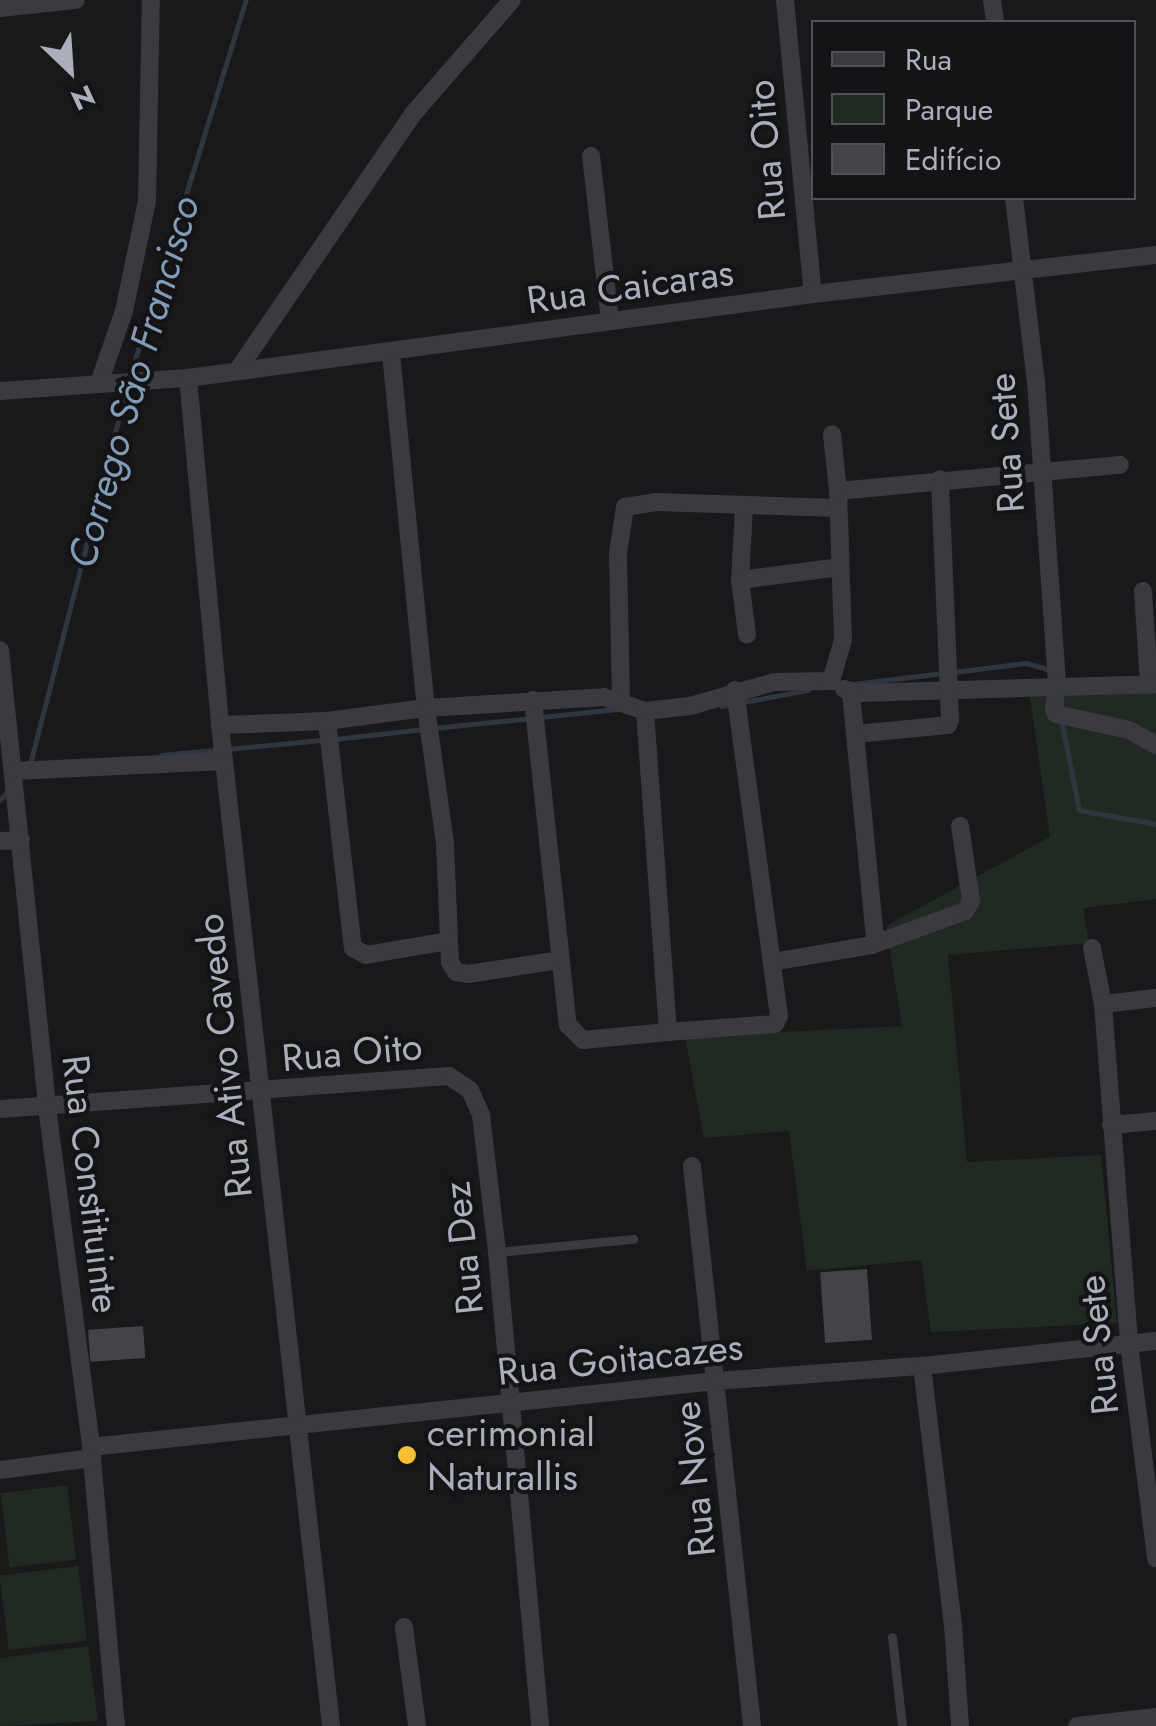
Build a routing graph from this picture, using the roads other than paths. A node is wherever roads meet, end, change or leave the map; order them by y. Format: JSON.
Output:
{"nodes":[{"id":1,"x":76,"y":0,"type":"edge"},
{"id":2,"x":151,"y":0,"type":"edge"},
{"id":3,"x":512,"y":0,"type":"edge"},
{"id":4,"x":785,"y":0,"type":"edge"},
{"id":5,"x":0,"y":8,"type":"edge"},
{"id":6,"x":591,"y":156,"type":"dead end"},
{"id":7,"x":1014,"y":200,"type":"edge"},
{"id":8,"x":1156,"y":255,"type":"edge"},
{"id":9,"x":1022,"y":272,"type":"junction"},
{"id":10,"x":813,"y":294,"type":"junction"},
{"id":11,"x":610,"y":321,"type":"junction"},
{"id":12,"x":392,"y":353,"type":"junction"},
{"id":13,"x":237,"y":370,"type":"junction"},
{"id":14,"x":188,"y":378,"type":"junction"},
{"id":15,"x":106,"y":380,"type":"junction"},
{"id":16,"x":0,"y":390,"type":"edge"},
{"id":17,"x":832,"y":434,"type":"dead end"},
{"id":18,"x":1120,"y":465,"type":"dead end"},
{"id":19,"x":1040,"y":472,"type":"junction"},
{"id":20,"x":940,"y":479,"type":"junction"},
{"id":21,"x":838,"y":499,"type":"junction"},
{"id":22,"x":744,"y":507,"type":"junction"},
{"id":23,"x":840,"y":567,"type":"junction"},
{"id":24,"x":740,"y":580,"type":"junction"},
{"id":25,"x":1143,"y":591,"type":"dead end"},
{"id":26,"x":747,"y":635,"type":"dead end"},
{"id":27,"x":0,"y":650,"type":"edge"},
{"id":28,"x":831,"y":681,"type":"junction"},
{"id":29,"x":1057,"y":684,"type":"junction"},
{"id":30,"x":1152,"y":684,"type":"edge"},
{"id":31,"x":735,"y":690,"type":"junction"},
{"id":32,"x":949,"y":690,"type":"junction"},
{"id":33,"x":851,"y":692,"type":"junction"},
{"id":34,"x":533,"y":700,"type":"junction"},
{"id":35,"x":621,"y":700,"type":"junction"},
{"id":36,"x":426,"y":708,"type":"junction"},
{"id":37,"x":644,"y":711,"type":"junction"},
{"id":38,"x":327,"y":721,"type":"junction"},
{"id":39,"x":220,"y":725,"type":"junction"},
{"id":40,"x":855,"y":734,"type":"junction"},
{"id":41,"x":1156,"y":744,"type":"edge"},
{"id":42,"x":224,"y":762,"type":"junction"},
{"id":43,"x":22,"y":772,"type":"junction"},
{"id":44,"x":960,"y":826,"type":"dead end"},
{"id":45,"x":0,"y":840,"type":"edge"},
{"id":46,"x":22,"y":840,"type":"junction"},
{"id":47,"x":449,"y":941,"type":"junction"},
{"id":48,"x":872,"y":945,"type":"junction"},
{"id":49,"x":1092,"y":948,"type":"dead end"},
{"id":50,"x":561,"y":960,"type":"junction"},
{"id":51,"x":772,"y":962,"type":"junction"},
{"id":52,"x":1156,"y":998,"type":"edge"},
{"id":53,"x":1102,"y":1004,"type":"junction"},
{"id":54,"x":668,"y":1032,"type":"junction"},
{"id":55,"x":449,"y":1076,"type":"joint"},
{"id":56,"x":260,"y":1092,"type":"junction"},
{"id":57,"x":47,"y":1107,"type":"junction"},
{"id":58,"x":0,"y":1109,"type":"edge"},
{"id":59,"x":1156,"y":1120,"type":"edge"},
{"id":60,"x":1111,"y":1125,"type":"junction"},
{"id":61,"x":692,"y":1166,"type":"dead end"},
{"id":62,"x":632,"y":1239,"type":"dead end"},
{"id":63,"x":497,"y":1252,"type":"junction"},
{"id":64,"x":1156,"y":1341,"type":"edge"},
{"id":65,"x":1129,"y":1344,"type":"junction"},
{"id":66,"x":922,"y":1366,"type":"junction"},
{"id":67,"x":716,"y":1380,"type":"junction"},
{"id":68,"x":513,"y":1402,"type":"junction"},
{"id":69,"x":298,"y":1426,"type":"junction"},
{"id":70,"x":92,"y":1453,"type":"junction"},
{"id":71,"x":0,"y":1470,"type":"edge"},
{"id":72,"x":1156,"y":1558,"type":"edge"},
{"id":73,"x":404,"y":1626,"type":"dead end"},
{"id":74,"x":892,"y":1637,"type":"dead end"},
{"id":75,"x":1156,"y":1717,"type":"edge"},
{"id":76,"x":116,"y":1726,"type":"edge"},
{"id":77,"x":331,"y":1726,"type":"edge"},
{"id":78,"x":417,"y":1726,"type":"edge"},
{"id":79,"x":540,"y":1726,"type":"edge"},
{"id":80,"x":752,"y":1726,"type":"edge"},
{"id":81,"x":902,"y":1726,"type":"edge"},
{"id":82,"x":960,"y":1726,"type":"edge"},
{"id":83,"x":1077,"y":1726,"type":"edge"}],
"edges":[{"from":1,"to":5,"type":"street"},
{"from":2,"to":15,"type":"street"},
{"from":3,"to":13,"type":"street"},
{"from":4,"to":10,"type":"street","name":"Rua Oito"},
{"from":6,"to":11,"type":"street"},
{"from":7,"to":9,"type":"street","name":"Rua Sete"},
{"from":8,"to":9,"type":"street","name":"Rua Caicaras"},
{"from":9,"to":10,"type":"street","name":"Rua Caicaras"},
{"from":9,"to":19,"type":"street","name":"Rua Sete"},
{"from":10,"to":11,"type":"street","name":"Rua Caicaras"},
{"from":11,"to":12,"type":"street","name":"Rua Caicaras"},
{"from":12,"to":13,"type":"street","name":"Rua Caicaras"},
{"from":12,"to":36,"type":"street"},
{"from":13,"to":14,"type":"street","name":"Rua Caicaras"},
{"from":14,"to":15,"type":"street","name":"Rua Caicaras"},
{"from":14,"to":39,"type":"street","name":"Rua Ativo Cavedo"},
{"from":15,"to":16,"type":"street","name":"Rua Caicaras"},
{"from":17,"to":21,"type":"street"},
{"from":18,"to":19,"type":"street"},
{"from":19,"to":20,"type":"street"},
{"from":19,"to":29,"type":"street","name":"Rua Sete"},
{"from":20,"to":21,"type":"street"},
{"from":20,"to":32,"type":"street"},
{"from":21,"to":22,"type":"street"},
{"from":21,"to":23,"type":"street"},
{"from":22,"to":24,"type":"street"},
{"from":22,"to":35,"type":"street"},
{"from":23,"to":24,"type":"street"},
{"from":23,"to":28,"type":"street"},
{"from":24,"to":26,"type":"street"},
{"from":25,"to":30,"type":"street"},
{"from":27,"to":43,"type":"street","name":"Rua Constituinte"},
{"from":28,"to":31,"type":"street"},
{"from":28,"to":33,"type":"street"},
{"from":29,"to":30,"type":"street"},
{"from":29,"to":32,"type":"street"},
{"from":29,"to":41,"type":"street"},
{"from":31,"to":37,"type":"street"},
{"from":31,"to":51,"type":"street"},
{"from":32,"to":33,"type":"street"},
{"from":32,"to":40,"type":"street"},
{"from":33,"to":40,"type":"street"},
{"from":34,"to":35,"type":"street"},
{"from":34,"to":36,"type":"street"},
{"from":34,"to":50,"type":"street"},
{"from":35,"to":37,"type":"street"},
{"from":36,"to":38,"type":"street"},
{"from":36,"to":47,"type":"street"},
{"from":37,"to":54,"type":"street"},
{"from":38,"to":39,"type":"street"},
{"from":38,"to":47,"type":"street"},
{"from":39,"to":42,"type":"street","name":"Rua Ativo Cavedo"},
{"from":40,"to":48,"type":"street"},
{"from":42,"to":43,"type":"street"},
{"from":42,"to":56,"type":"street","name":"Rua Ativo Cavedo"},
{"from":43,"to":46,"type":"street","name":"Rua Constituinte"},
{"from":44,"to":48,"type":"street"},
{"from":45,"to":46,"type":"street"},
{"from":46,"to":57,"type":"street","name":"Rua Constituinte"},
{"from":47,"to":50,"type":"street"},
{"from":48,"to":51,"type":"street"},
{"from":49,"to":53,"type":"street","name":"Rua Sete"},
{"from":50,"to":54,"type":"street"},
{"from":51,"to":54,"type":"street"},
{"from":52,"to":53,"type":"street"},
{"from":53,"to":60,"type":"street","name":"Rua Sete"},
{"from":55,"to":56,"type":"street","name":"Rua Oito"},
{"from":55,"to":63,"type":"street","name":"Rua Dez"},
{"from":56,"to":57,"type":"street","name":"Rua Oito"},
{"from":56,"to":69,"type":"street","name":"Rua Ativo Cavedo"},
{"from":57,"to":58,"type":"street","name":"Rua Oito"},
{"from":57,"to":70,"type":"street","name":"Rua Constituinte"},
{"from":59,"to":60,"type":"street"},
{"from":60,"to":65,"type":"street","name":"Rua Sete"},
{"from":61,"to":67,"type":"street","name":"Rua Nove"},
{"from":62,"to":63,"type":"lane"},
{"from":63,"to":68,"type":"street","name":"Rua Dez"},
{"from":64,"to":65,"type":"street","name":"Rua Goitacazes"},
{"from":65,"to":66,"type":"street","name":"Rua Goitacazes"},
{"from":65,"to":72,"type":"street","name":"Rua Sete"},
{"from":66,"to":67,"type":"street","name":"Rua Goitacazes"},
{"from":66,"to":82,"type":"street"},
{"from":67,"to":68,"type":"street","name":"Rua Goitacazes"},
{"from":67,"to":80,"type":"street","name":"Rua Nove"},
{"from":68,"to":69,"type":"street","name":"Rua Goitacazes"},
{"from":68,"to":79,"type":"street","name":"Rua Dez"},
{"from":69,"to":70,"type":"street","name":"Rua Goitacazes"},
{"from":69,"to":77,"type":"street","name":"Rua Ativo Cavedo"},
{"from":70,"to":71,"type":"street","name":"Rua Goitacazes"},
{"from":70,"to":76,"type":"street","name":"Rua Constituinte"},
{"from":73,"to":78,"type":"street"},
{"from":74,"to":81,"type":"lane"},
{"from":75,"to":83,"type":"street"}]}
